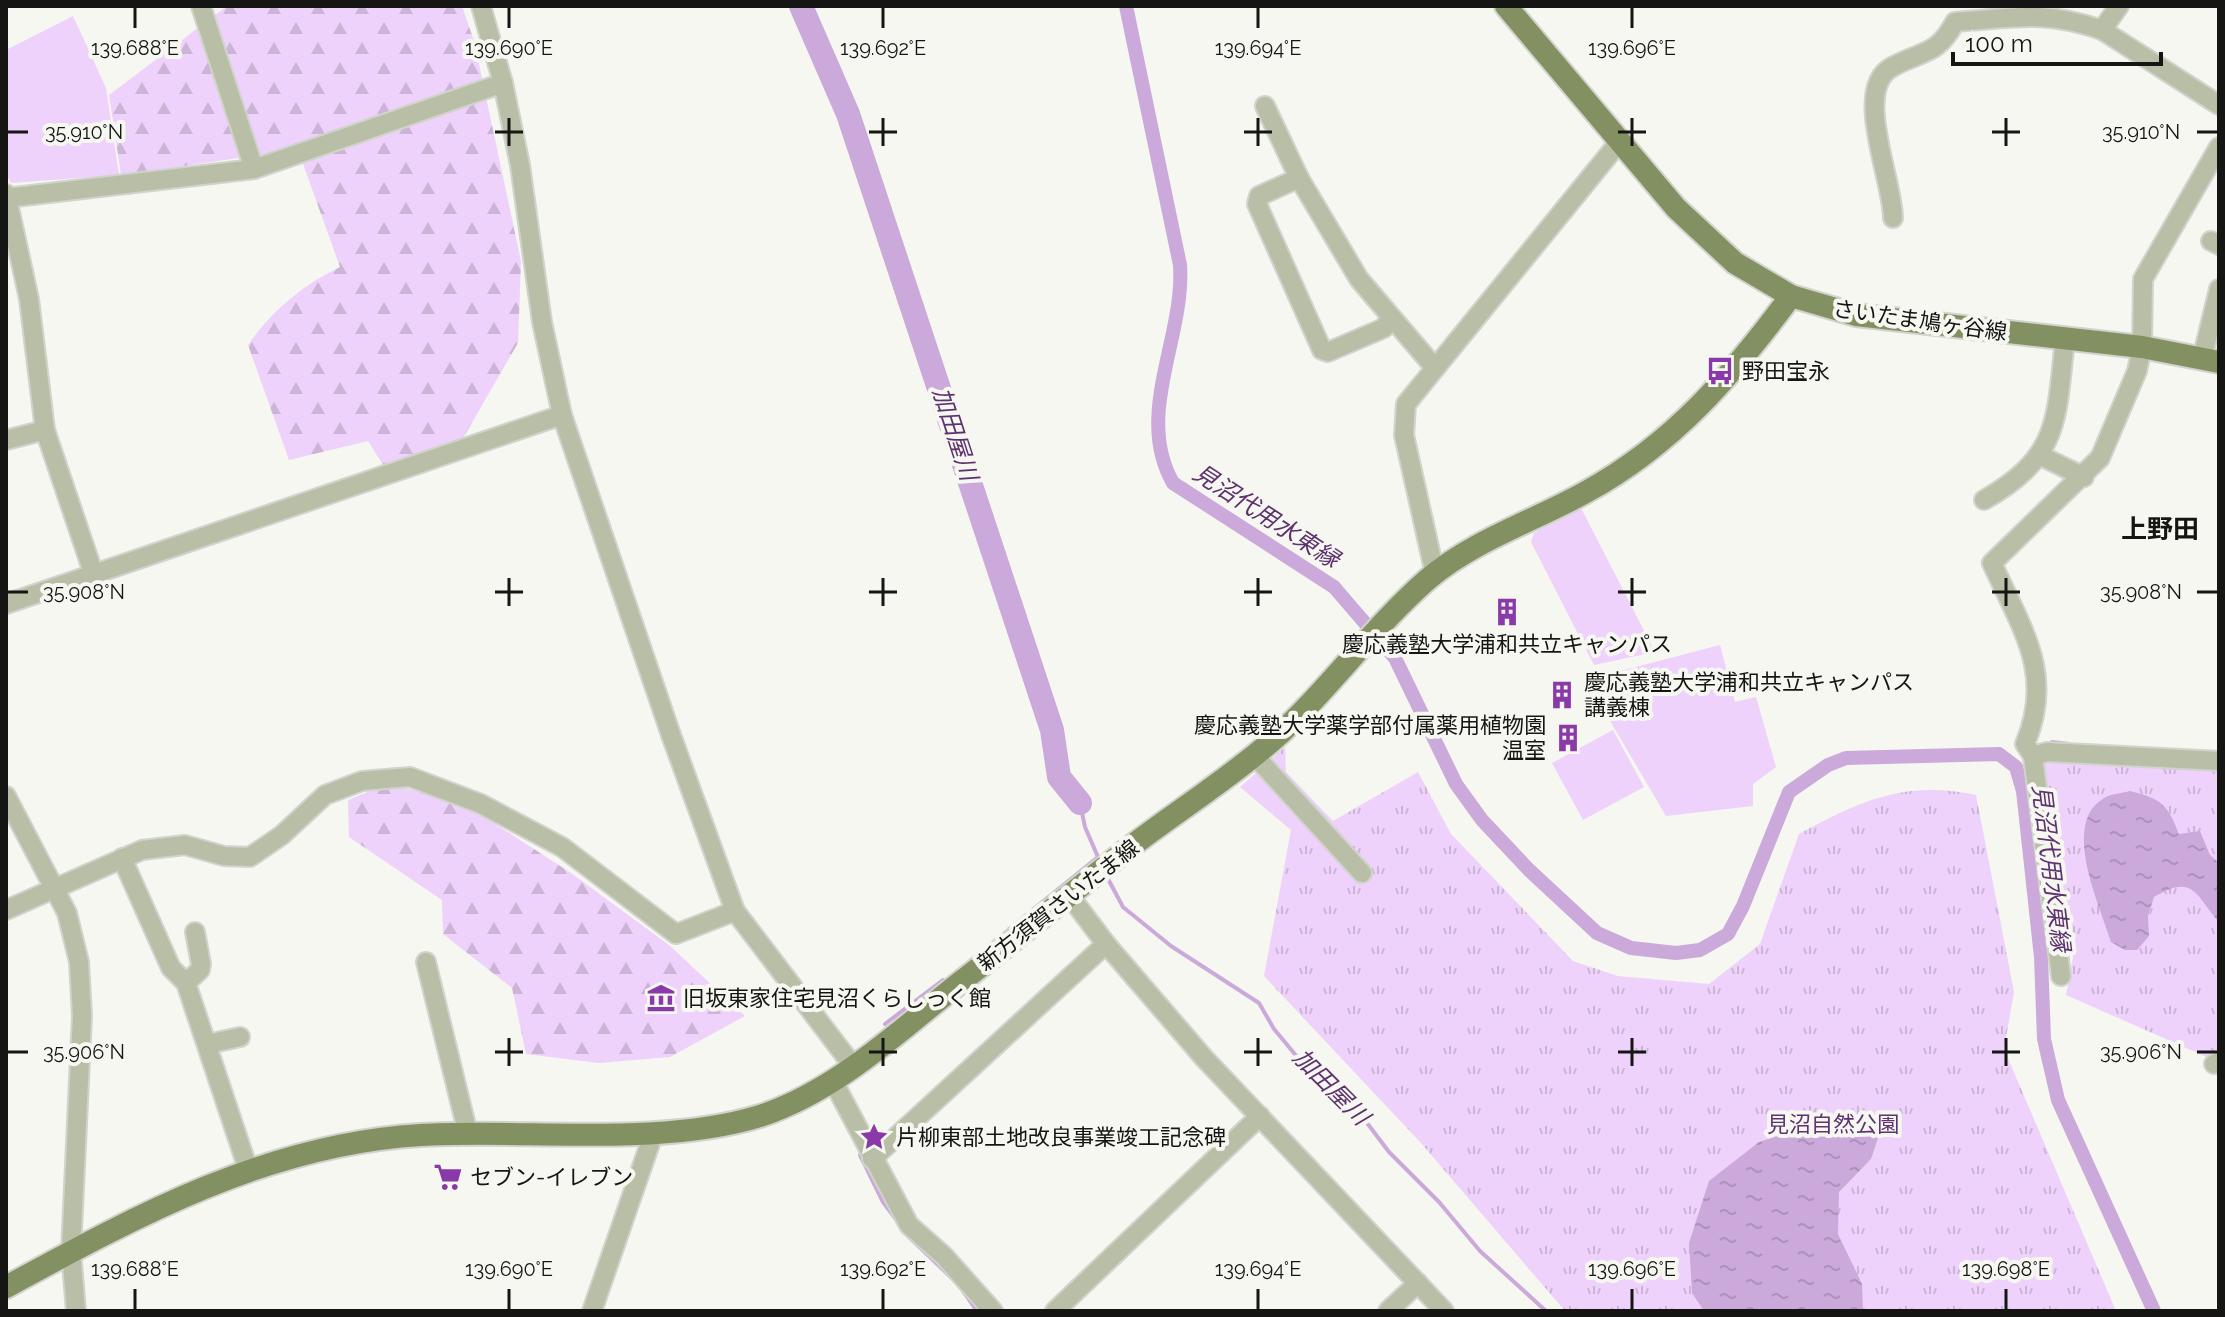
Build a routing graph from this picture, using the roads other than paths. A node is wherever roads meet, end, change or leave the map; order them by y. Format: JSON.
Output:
{"nodes":[{"id":1,"x":201,"y":6,"type":"edge"},
{"id":2,"x":481,"y":6,"type":"edge"},
{"id":3,"x":1506,"y":6,"type":"edge"},
{"id":4,"x":2119,"y":6,"type":"edge"},
{"id":5,"x":2102,"y":30,"type":"junction"},
{"id":6,"x":503,"y":83,"type":"junction"},
{"id":7,"x":2219,"y":105,"type":"edge"},
{"id":8,"x":1265,"y":106,"type":"dead end"},
{"id":9,"x":1620,"y":141,"type":"junction"},
{"id":10,"x":2219,"y":147,"type":"edge"},
{"id":11,"x":254,"y":169,"type":"junction"},
{"id":12,"x":1299,"y":178,"type":"junction"},
{"id":13,"x":7,"y":196,"type":"edge"},
{"id":14,"x":1893,"y":218,"type":"dead end"},
{"id":15,"x":2219,"y":289,"type":"edge"},
{"id":16,"x":1791,"y":296,"type":"junction"},
{"id":17,"x":1390,"y":319,"type":"junction"},
{"id":18,"x":2065,"y":339,"type":"junction"},
{"id":19,"x":2142,"y":347,"type":"junction"},
{"id":20,"x":2210,"y":360,"type":"edge"},
{"id":21,"x":1435,"y":368,"type":"junction"},
{"id":22,"x":562,"y":415,"type":"junction"},
{"id":23,"x":45,"y":430,"type":"junction"},
{"id":24,"x":6,"y":440,"type":"edge"},
{"id":25,"x":2039,"y":455,"type":"junction"},
{"id":26,"x":2084,"y":477,"type":"junction"},
{"id":27,"x":1984,"y":500,"type":"dead end"},
{"id":28,"x":1435,"y":574,"type":"junction"},
{"id":29,"x":94,"y":575,"type":"junction"},
{"id":30,"x":6,"y":604,"type":"edge"},
{"id":31,"x":1255,"y":756,"type":"junction"},
{"id":32,"x":2033,"y":756,"type":"junction"},
{"id":33,"x":2219,"y":761,"type":"edge"},
{"id":34,"x":6,"y":796,"type":"edge"},
{"id":35,"x":122,"y":858,"type":"junction"},
{"id":36,"x":1362,"y":873,"type":"dead end"},
{"id":37,"x":54,"y":888,"type":"junction"},
{"id":38,"x":1069,"y":895,"type":"junction"},
{"id":39,"x":6,"y":910,"type":"edge"},
{"id":40,"x":735,"y":911,"type":"junction"},
{"id":41,"x":195,"y":932,"type":"dead end"},
{"id":42,"x":1106,"y":944,"type":"junction"},
{"id":43,"x":426,"y":962,"type":"dead end"},
{"id":44,"x":2061,"y":976,"type":"dead end"},
{"id":45,"x":186,"y":983,"type":"junction"},
{"id":46,"x":240,"y":1037,"type":"dead end"},
{"id":47,"x":208,"y":1044,"type":"junction"},
{"id":48,"x":853,"y":1066,"type":"junction"},
{"id":49,"x":833,"y":1081,"type":"junction"},
{"id":50,"x":1260,"y":1116,"type":"junction"},
{"id":51,"x":654,"y":1132,"type":"junction"},
{"id":52,"x":468,"y":1134,"type":"junction"},
{"id":53,"x":872,"y":1159,"type":"junction"},
{"id":54,"x":248,"y":1169,"type":"junction"},
{"id":55,"x":71,"y":1251,"type":"junction"},
{"id":56,"x":1418,"y":1283,"type":"junction"},
{"id":57,"x":6,"y":1287,"type":"edge"},
{"id":58,"x":598,"y":1307,"type":"edge"},
{"id":59,"x":76,"y":1311,"type":"edge"},
{"id":60,"x":993,"y":1311,"type":"edge"},
{"id":61,"x":1055,"y":1311,"type":"edge"},
{"id":62,"x":1388,"y":1311,"type":"edge"},
{"id":63,"x":1444,"y":1311,"type":"edge"}],
"edges":[{"from":1,"to":11,"type":"street"},
{"from":2,"to":6,"type":"street"},
{"from":3,"to":9,"type":"main road","name":"さいたま鳩ヶ谷線"},
{"from":4,"to":5,"type":"street"},
{"from":5,"to":7,"type":"street"},
{"from":5,"to":14,"type":"street"},
{"from":6,"to":11,"type":"street"},
{"from":6,"to":22,"type":"street"},
{"from":8,"to":12,"type":"street"},
{"from":9,"to":16,"type":"main road","name":"さいたま鳩ヶ谷線"},
{"from":9,"to":21,"type":"street"},
{"from":10,"to":19,"type":"street"},
{"from":11,"to":13,"type":"street"},
{"from":12,"to":17,"type":"street"},
{"from":12,"to":17,"type":"street"},
{"from":13,"to":23,"type":"street"},
{"from":15,"to":20,"type":"street"},
{"from":16,"to":18,"type":"main road","name":"さいたま鳩ヶ谷線"},
{"from":16,"to":28,"type":"main road","name":"新方須賀さいたま線"},
{"from":17,"to":21,"type":"street"},
{"from":18,"to":19,"type":"main road","name":"さいたま鳩ヶ谷線"},
{"from":18,"to":25,"type":"street"},
{"from":19,"to":20,"type":"main road","name":"さいたま鳩ヶ谷線"},
{"from":19,"to":26,"type":"street"},
{"from":21,"to":28,"type":"street"},
{"from":22,"to":29,"type":"street"},
{"from":22,"to":40,"type":"street"},
{"from":23,"to":24,"type":"street"},
{"from":23,"to":29,"type":"street"},
{"from":25,"to":26,"type":"street"},
{"from":25,"to":27,"type":"street"},
{"from":26,"to":32,"type":"street"},
{"from":28,"to":31,"type":"main road","name":"新方須賀さいたま線"},
{"from":29,"to":30,"type":"street"},
{"from":31,"to":36,"type":"street"},
{"from":31,"to":38,"type":"main road","name":"新方須賀さいたま線"},
{"from":32,"to":33,"type":"street"},
{"from":32,"to":44,"type":"street"},
{"from":34,"to":37,"type":"street"},
{"from":35,"to":37,"type":"street"},
{"from":35,"to":40,"type":"street"},
{"from":35,"to":45,"type":"street"},
{"from":37,"to":39,"type":"street"},
{"from":37,"to":55,"type":"street"},
{"from":38,"to":42,"type":"street"},
{"from":38,"to":48,"type":"main road","name":"新方須賀さいたま線"},
{"from":40,"to":48,"type":"street"},
{"from":41,"to":45,"type":"street"},
{"from":42,"to":50,"type":"street"},
{"from":42,"to":53,"type":"street"},
{"from":43,"to":52,"type":"street"},
{"from":45,"to":47,"type":"street"},
{"from":46,"to":47,"type":"street"},
{"from":47,"to":54,"type":"street"},
{"from":48,"to":49,"type":"main road","name":"新方須賀さいたま線"},
{"from":49,"to":51,"type":"main road","name":"新方須賀さいたま線"},
{"from":49,"to":53,"type":"street"},
{"from":50,"to":56,"type":"street"},
{"from":50,"to":61,"type":"street"},
{"from":51,"to":52,"type":"main road","name":"新方須賀さいたま線"},
{"from":51,"to":58,"type":"street"},
{"from":52,"to":54,"type":"main road","name":"新方須賀さいたま線"},
{"from":53,"to":60,"type":"street"},
{"from":54,"to":55,"type":"main road","name":"新方須賀さいたま線"},
{"from":55,"to":57,"type":"main road","name":"新方須賀さいたま線"},
{"from":55,"to":59,"type":"street"},
{"from":56,"to":62,"type":"street"},
{"from":56,"to":63,"type":"street"}]}
